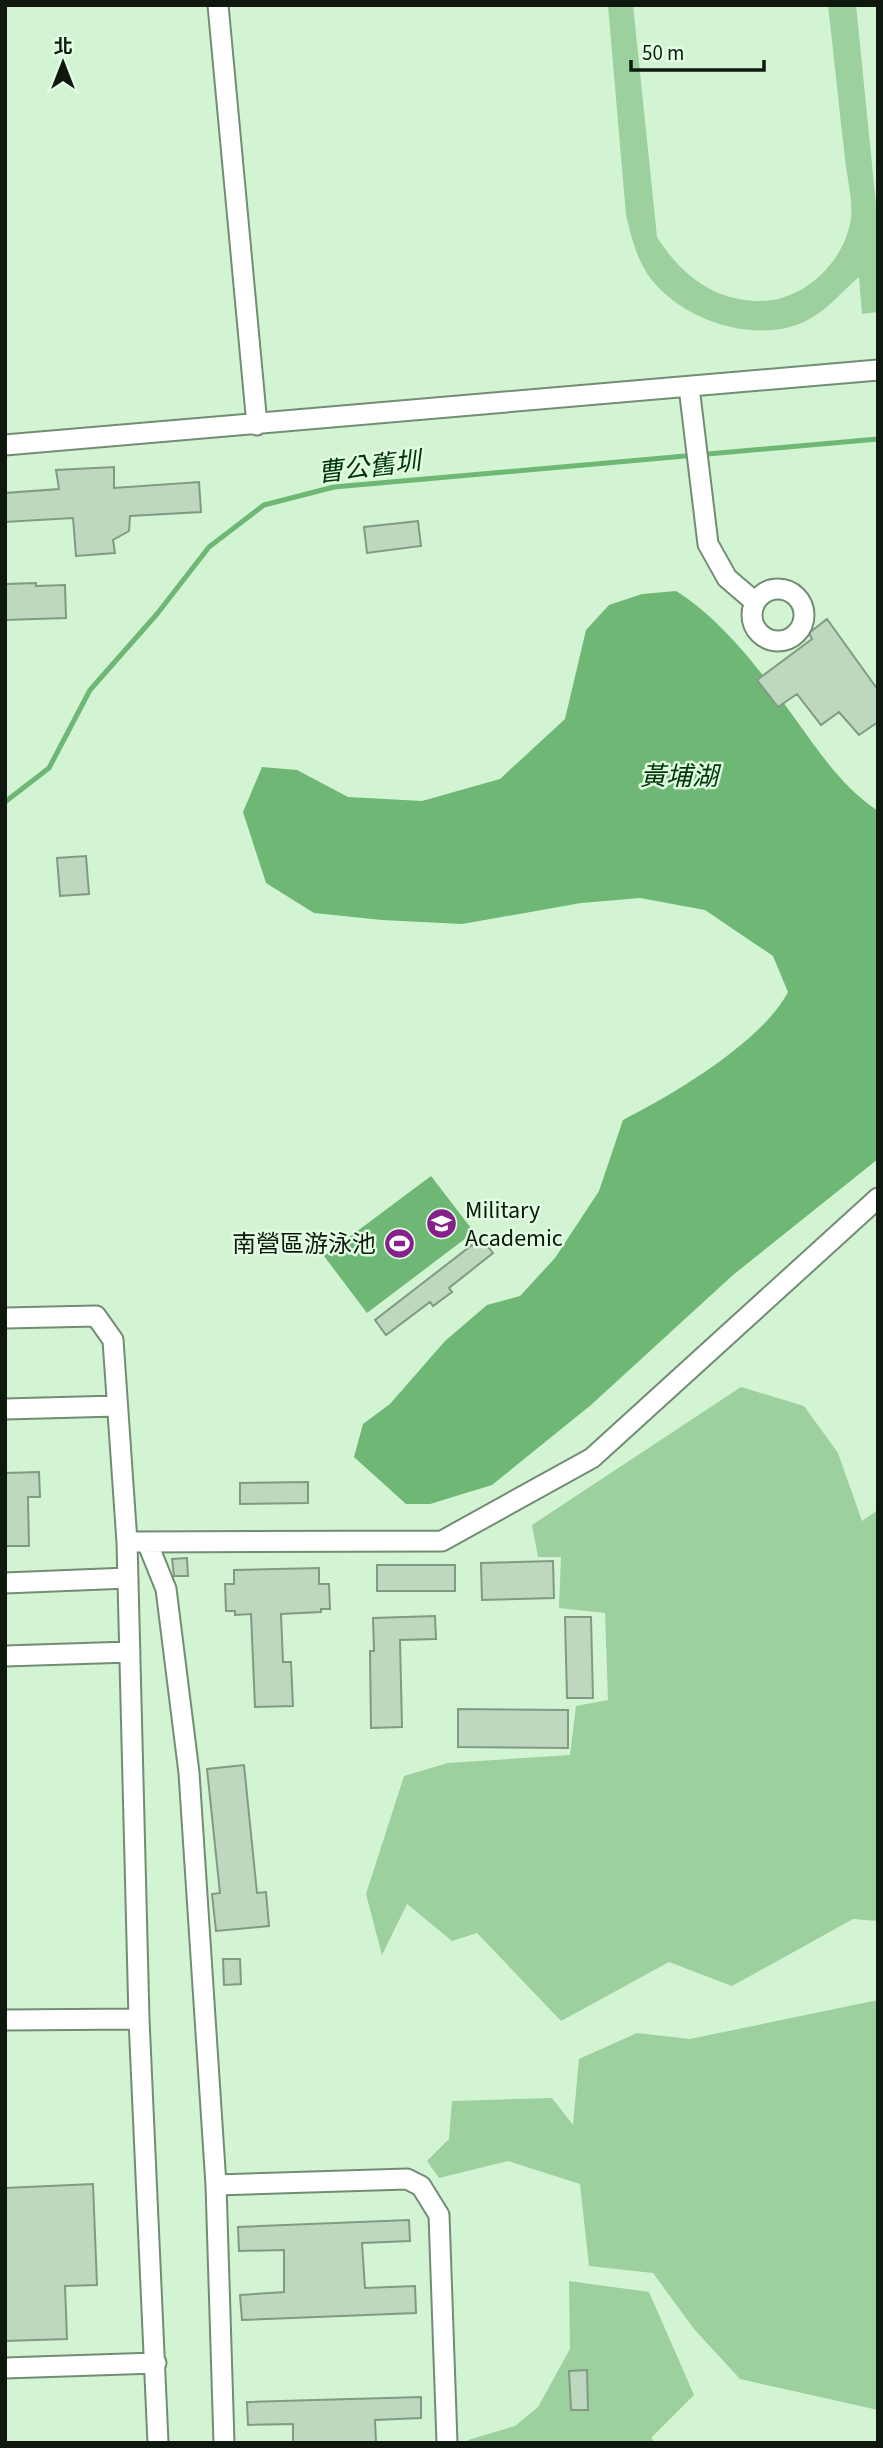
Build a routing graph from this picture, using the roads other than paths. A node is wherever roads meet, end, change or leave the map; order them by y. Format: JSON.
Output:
{"nodes":[{"id":1,"x":218,"y":5,"type":"edge"},
{"id":2,"x":878,"y":370,"type":"edge"},
{"id":3,"x":689,"y":387,"type":"junction"},
{"id":4,"x":257,"y":425,"type":"junction"},
{"id":5,"x":5,"y":445,"type":"edge"},
{"id":6,"x":755,"y":602,"type":"dead end"},
{"id":7,"x":878,"y":1198,"type":"edge"},
{"id":8,"x":5,"y":1318,"type":"edge"},
{"id":9,"x":117,"y":1406,"type":"junction"},
{"id":10,"x":5,"y":1409,"type":"edge"},
{"id":11,"x":127,"y":1542,"type":"junction"},
{"id":12,"x":147,"y":1542,"type":"junction"},
{"id":13,"x":128,"y":1578,"type":"junction"},
{"id":14,"x":5,"y":1583,"type":"edge"},
{"id":15,"x":130,"y":1652,"type":"junction"},
{"id":16,"x":5,"y":1656,"type":"edge"},
{"id":17,"x":139,"y":2019,"type":"junction"},
{"id":18,"x":5,"y":2020,"type":"edge"},
{"id":19,"x":216,"y":2185,"type":"junction"},
{"id":20,"x":156,"y":2363,"type":"junction"},
{"id":21,"x":5,"y":2368,"type":"edge"},
{"id":22,"x":158,"y":2443,"type":"edge"},
{"id":23,"x":223,"y":2443,"type":"edge"},
{"id":24,"x":447,"y":2443,"type":"edge"}],
"edges":[{"from":1,"to":4,"type":"street"},
{"from":2,"to":3,"type":"street"},
{"from":3,"to":4,"type":"street"},
{"from":3,"to":6,"type":"street"},
{"from":4,"to":5,"type":"street"},
{"from":7,"to":12,"type":"street"},
{"from":8,"to":9,"type":"street"},
{"from":9,"to":10,"type":"street"},
{"from":9,"to":11,"type":"street"},
{"from":11,"to":12,"type":"street"},
{"from":11,"to":13,"type":"street"},
{"from":12,"to":19,"type":"street"},
{"from":13,"to":14,"type":"street"},
{"from":13,"to":15,"type":"street"},
{"from":15,"to":16,"type":"street"},
{"from":15,"to":17,"type":"street"},
{"from":17,"to":18,"type":"street"},
{"from":17,"to":20,"type":"street"},
{"from":19,"to":23,"type":"street"},
{"from":19,"to":24,"type":"street"},
{"from":20,"to":21,"type":"street"},
{"from":20,"to":22,"type":"street"}]}
